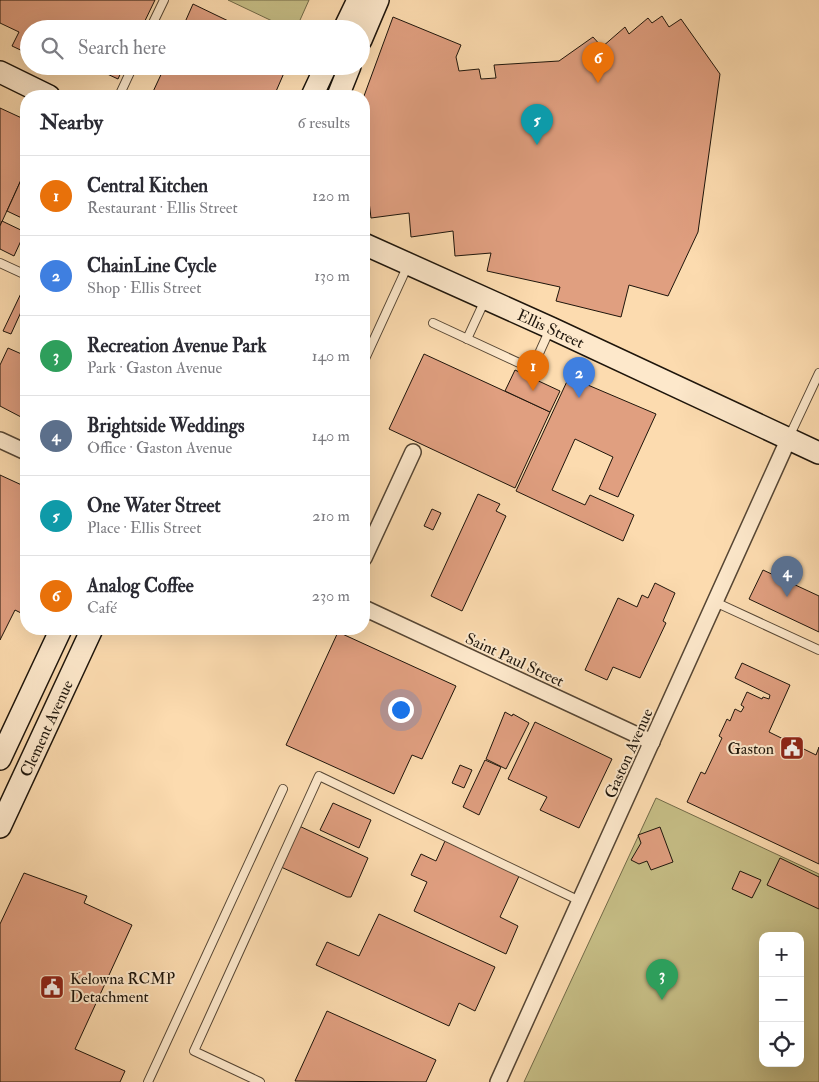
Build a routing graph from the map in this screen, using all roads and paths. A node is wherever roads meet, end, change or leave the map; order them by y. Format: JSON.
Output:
{"nodes":[{"id":1,"x":164,"y":0,"type":"edge"},
{"id":2,"x":358,"y":0,"type":"edge"},
{"id":3,"x":378,"y":0,"type":"edge"},
{"id":4,"x":154,"y":20,"type":"edge"},
{"id":5,"x":348,"y":20,"type":"edge"},
{"id":6,"x":370,"y":20,"type":"edge"},
{"id":7,"x":0,"y":72,"type":"edge"},
{"id":8,"x":129,"y":75,"type":"edge"},
{"id":9,"x":322,"y":75,"type":"edge"},
{"id":10,"x":346,"y":75,"type":"edge"},
{"id":11,"x":37,"y":90,"type":"edge"},
{"id":12,"x":122,"y":90,"type":"edge"},
{"id":13,"x":315,"y":90,"type":"edge"},
{"id":14,"x":340,"y":90,"type":"edge"},
{"id":15,"x":370,"y":247,"type":"edge"},
{"id":16,"x":0,"y":263,"type":"edge"},
{"id":17,"x":408,"y":263,"type":"junction"},
{"id":18,"x":20,"y":272,"type":"edge"},
{"id":19,"x":486,"y":298,"type":"junction"},
{"id":20,"x":433,"y":323,"type":"dead end"},
{"id":21,"x":551,"y":328,"type":"junction"},
{"id":22,"x":467,"y":339,"type":"junction"},
{"id":23,"x":370,"y":347,"type":"edge"},
{"id":24,"x":819,"y":373,"type":"edge"},
{"id":25,"x":788,"y":438,"type":"junction"},
{"id":26,"x":0,"y":440,"type":"edge"},
{"id":27,"x":20,"y":449,"type":"edge"},
{"id":28,"x":413,"y":452,"type":"dead end"},
{"id":29,"x":819,"y":453,"type":"edge"},
{"id":30,"x":370,"y":545,"type":"edge"},
{"id":31,"x":715,"y":602,"type":"junction"},
{"id":32,"x":370,"y":611,"type":"edge"},
{"id":33,"x":58,"y":635,"type":"edge"},
{"id":34,"x":89,"y":635,"type":"edge"},
{"id":35,"x":819,"y":650,"type":"edge"},
{"id":36,"x":652,"y":742,"type":"junction"},
{"id":37,"x":0,"y":759,"type":"edge"},
{"id":38,"x":283,"y":790,"type":"dead end"},
{"id":39,"x":0,"y":827,"type":"edge"},
{"id":40,"x":580,"y":901,"type":"junction"},
{"id":41,"x":148,"y":1082,"type":"edge"},
{"id":42,"x":260,"y":1082,"type":"edge"},
{"id":43,"x":498,"y":1082,"type":"edge"}],
"edges":[{"from":1,"to":4,"type":"lane"},
{"from":2,"to":5,"type":"street"},
{"from":3,"to":6,"type":"street"},
{"from":7,"to":11,"type":"street"},
{"from":8,"to":12,"type":"lane"},
{"from":9,"to":13,"type":"street"},
{"from":10,"to":14,"type":"street"},
{"from":15,"to":17,"type":"street","name":"Ellis Street"},
{"from":16,"to":18,"type":"lane"},
{"from":17,"to":19,"type":"street","name":"Ellis Street"},
{"from":17,"to":23,"type":"lane"},
{"from":19,"to":21,"type":"street","name":"Ellis Street"},
{"from":19,"to":22,"type":"lane"},
{"from":20,"to":22,"type":"lane"},
{"from":21,"to":22,"type":"lane"},
{"from":21,"to":25,"type":"street","name":"Ellis Street"},
{"from":24,"to":25,"type":"lane"},
{"from":25,"to":29,"type":"street","name":"Ellis Street"},
{"from":25,"to":31,"type":"street","name":"Gaston Avenue"},
{"from":26,"to":27,"type":"street"},
{"from":28,"to":30,"type":"street"},
{"from":31,"to":35,"type":"lane"},
{"from":31,"to":36,"type":"street","name":"Gaston Avenue"},
{"from":32,"to":36,"type":"street","name":"Saint Paul Street"},
{"from":33,"to":37,"type":"street","name":"Clement Avenue"},
{"from":34,"to":39,"type":"street","name":"Clement Avenue"},
{"from":36,"to":40,"type":"street","name":"Gaston Avenue"},
{"from":38,"to":41,"type":"lane"},
{"from":40,"to":42,"type":"lane"},
{"from":40,"to":43,"type":"street","name":"Gaston Avenue"}]}
